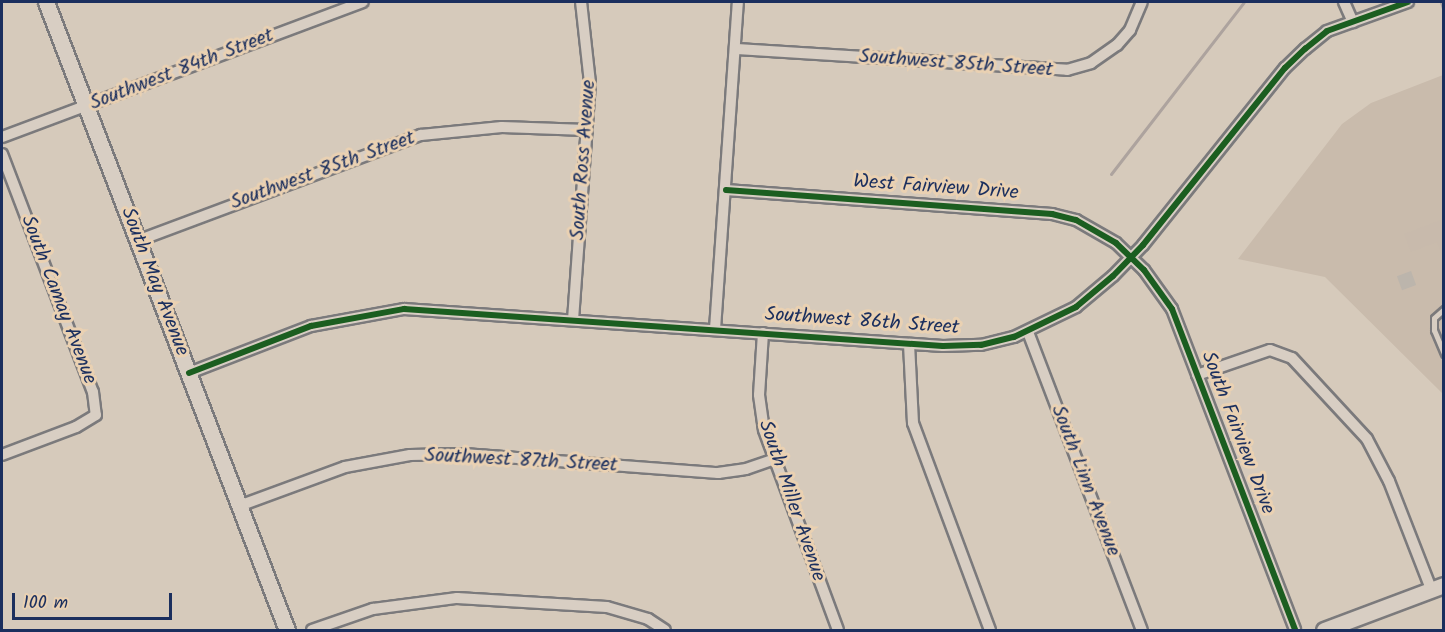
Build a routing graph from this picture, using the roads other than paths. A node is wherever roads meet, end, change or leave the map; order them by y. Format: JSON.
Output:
{"nodes":[{"id":1,"x":46,"y":2,"type":"edge"},
{"id":2,"x":363,"y":2,"type":"edge"},
{"id":3,"x":580,"y":2,"type":"edge"},
{"id":4,"x":738,"y":2,"type":"edge"},
{"id":5,"x":1142,"y":2,"type":"edge"},
{"id":6,"x":1344,"y":2,"type":"edge"},
{"id":7,"x":1408,"y":2,"type":"edge"},
{"id":8,"x":1353,"y":22,"type":"junction"},
{"id":9,"x":737,"y":49,"type":"junction"},
{"id":10,"x":86,"y":106,"type":"junction"},
{"id":11,"x":587,"y":130,"type":"junction"},
{"id":12,"x":2,"y":137,"type":"edge"},
{"id":13,"x":2,"y":154,"type":"edge"},
{"id":14,"x":726,"y":190,"type":"junction"},
{"id":15,"x":137,"y":241,"type":"junction"},
{"id":16,"x":1130,"y":257,"type":"junction"},
{"id":17,"x":1443,"y":309,"type":"edge"},
{"id":18,"x":573,"y":320,"type":"junction"},
{"id":19,"x":715,"y":329,"type":"junction"},
{"id":20,"x":1028,"y":332,"type":"junction"},
{"id":21,"x":764,"y":333,"type":"junction"},
{"id":22,"x":909,"y":344,"type":"junction"},
{"id":23,"x":1443,"y":354,"type":"edge"},
{"id":24,"x":189,"y":373,"type":"junction"},
{"id":25,"x":1197,"y":375,"type":"junction"},
{"id":26,"x":2,"y":455,"type":"edge"},
{"id":27,"x":772,"y":460,"type":"junction"},
{"id":28,"x":239,"y":506,"type":"junction"},
{"id":29,"x":1437,"y":587,"type":"edge"},
{"id":30,"x":287,"y":630,"type":"edge"},
{"id":31,"x":312,"y":630,"type":"edge"},
{"id":32,"x":665,"y":630,"type":"edge"},
{"id":33,"x":838,"y":630,"type":"edge"},
{"id":34,"x":990,"y":630,"type":"edge"},
{"id":35,"x":1142,"y":630,"type":"edge"},
{"id":36,"x":1295,"y":630,"type":"edge"},
{"id":37,"x":1324,"y":630,"type":"edge"}],
"edges":[{"from":1,"to":10,"type":"main road","name":"South May Avenue"},
{"from":2,"to":10,"type":"street","name":"Southwest 84th Street"},
{"from":3,"to":11,"type":"street","name":"South Ross Avenue"},
{"from":4,"to":9,"type":"street"},
{"from":5,"to":9,"type":"street","name":"Southwest 85th Street"},
{"from":6,"to":8,"type":"street"},
{"from":7,"to":8,"type":"street","name":"Southwest 86th Street"},
{"from":8,"to":16,"type":"street","name":"Southwest 86th Street"},
{"from":9,"to":14,"type":"street"},
{"from":10,"to":12,"type":"street","name":"Southwest 84th Street"},
{"from":10,"to":15,"type":"main road","name":"South May Avenue"},
{"from":11,"to":15,"type":"street","name":"Southwest 85th Street"},
{"from":11,"to":18,"type":"street","name":"South Ross Avenue"},
{"from":13,"to":26,"type":"street","name":"South Camay Avenue"},
{"from":14,"to":16,"type":"street","name":"West Fairview Drive"},
{"from":14,"to":19,"type":"street"},
{"from":15,"to":24,"type":"main road","name":"South May Avenue"},
{"from":16,"to":20,"type":"street","name":"Southwest 86th Street"},
{"from":16,"to":25,"type":"street","name":"South Fairview Drive"},
{"from":17,"to":23,"type":"lane"},
{"from":18,"to":19,"type":"street","name":"Southwest 86th Street"},
{"from":18,"to":24,"type":"street","name":"Southwest 86th Street"},
{"from":19,"to":21,"type":"street","name":"Southwest 86th Street"},
{"from":20,"to":22,"type":"street","name":"Southwest 86th Street"},
{"from":20,"to":35,"type":"street","name":"South Linn Avenue"},
{"from":21,"to":22,"type":"street","name":"Southwest 86th Street"},
{"from":21,"to":27,"type":"street","name":"South Miller Avenue"},
{"from":22,"to":34,"type":"street"},
{"from":24,"to":28,"type":"main road","name":"South May Avenue"},
{"from":25,"to":29,"type":"street"},
{"from":25,"to":36,"type":"street","name":"South Fairview Drive"},
{"from":27,"to":28,"type":"street","name":"Southwest 87th Street"},
{"from":27,"to":33,"type":"street","name":"South Miller Avenue"},
{"from":28,"to":30,"type":"main road","name":"South May Avenue"},
{"from":29,"to":37,"type":"main road"},
{"from":31,"to":32,"type":"street"}]}
